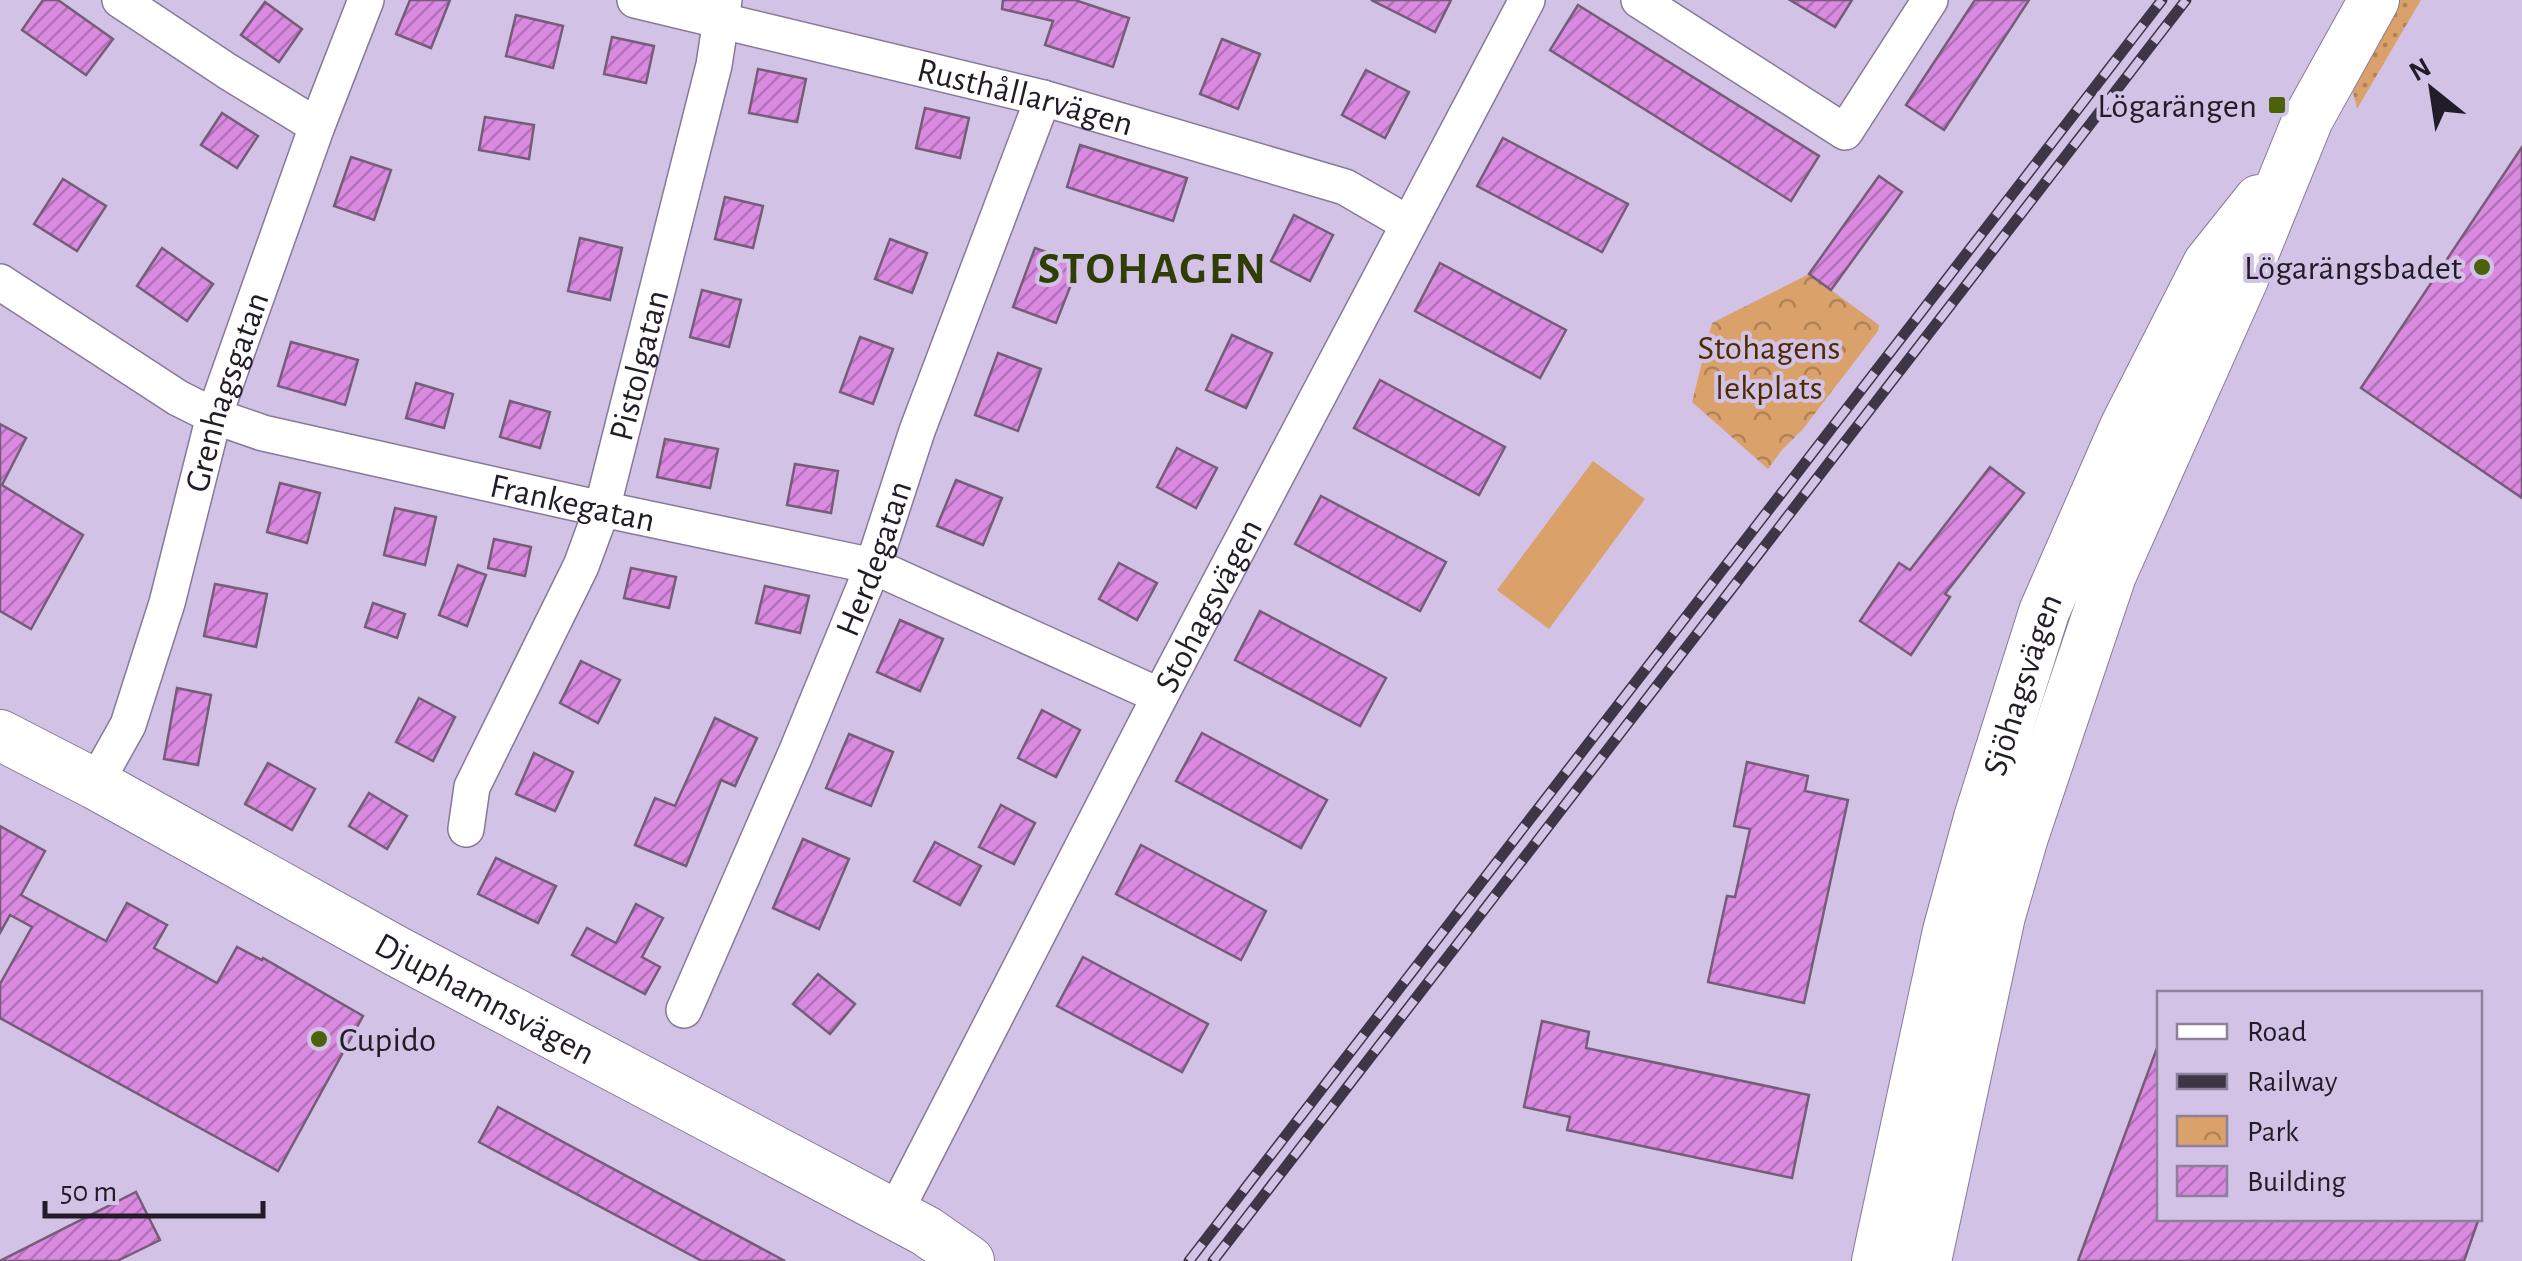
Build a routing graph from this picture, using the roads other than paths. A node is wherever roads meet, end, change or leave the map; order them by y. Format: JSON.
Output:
{"nodes":[{"id":1,"x":120,"y":0,"type":"edge"},
{"id":2,"x":366,"y":0,"type":"edge"},
{"id":3,"x":635,"y":0,"type":"edge"},
{"id":4,"x":1527,"y":0,"type":"edge"},
{"id":5,"x":1639,"y":0,"type":"edge"},
{"id":6,"x":1930,"y":0,"type":"edge"},
{"id":7,"x":2374,"y":0,"type":"edge"},
{"id":8,"x":722,"y":10,"type":"edge"},
{"id":9,"x":1043,"y":98,"type":"junction"},
{"id":10,"x":318,"y":126,"type":"junction"},
{"id":11,"x":2292,"y":157,"type":"junction"},
{"id":12,"x":1408,"y":223,"type":"junction"},
{"id":13,"x":0,"y":282,"type":"edge"},
{"id":14,"x":214,"y":416,"type":"junction"},
{"id":15,"x":602,"y":509,"type":"junction"},
{"id":16,"x":873,"y":566,"type":"junction"},
{"id":17,"x":1160,"y":696,"type":"junction"},
{"id":18,"x":2012,"y":713,"type":"junction"},
{"id":19,"x":0,"y":736,"type":"edge"},
{"id":20,"x":95,"y":784,"type":"junction"},
{"id":21,"x":466,"y":830,"type":"dead end"},
{"id":22,"x":2023,"y":836,"type":"junction"},
{"id":23,"x":684,"y":1010,"type":"dead end"},
{"id":24,"x":1906,"y":1124,"type":"junction"},
{"id":25,"x":894,"y":1214,"type":"junction"},
{"id":26,"x":969,"y":1261,"type":"edge"},
{"id":27,"x":1878,"y":1261,"type":"edge"},
{"id":28,"x":1926,"y":1261,"type":"edge"}],
"edges":[{"from":1,"to":10,"type":"street"},
{"from":2,"to":10,"type":"street","name":"Grenhagsgatan"},
{"from":3,"to":8,"type":"street","name":"Rusthållarvägen"},
{"from":4,"to":12,"type":"street","name":"Stohagsvägen"},
{"from":5,"to":6,"type":"street"},
{"from":7,"to":11,"type":"main road","name":"Sjöhagsvägen"},
{"from":8,"to":9,"type":"street","name":"Rusthållarvägen"},
{"from":8,"to":15,"type":"street","name":"Pistolgatan"},
{"from":9,"to":12,"type":"street","name":"Rusthållarvägen"},
{"from":9,"to":16,"type":"street","name":"Herdegatan"},
{"from":10,"to":14,"type":"street","name":"Grenhagsgatan"},
{"from":11,"to":18,"type":"main road","name":"Sjöhagsvägen"},
{"from":11,"to":22,"type":"main road","name":"Sjöhagsvägen"},
{"from":12,"to":17,"type":"street","name":"Stohagsvägen"},
{"from":13,"to":14,"type":"street","name":"Frankegatan"},
{"from":14,"to":15,"type":"street","name":"Frankegatan"},
{"from":14,"to":20,"type":"street","name":"Grenhagsgatan"},
{"from":15,"to":16,"type":"street","name":"Frankegatan"},
{"from":15,"to":21,"type":"street","name":"Pistolgatan"},
{"from":16,"to":17,"type":"street","name":"Frankegatan"},
{"from":16,"to":23,"type":"street","name":"Herdegatan"},
{"from":17,"to":25,"type":"street","name":"Stohagsvägen"},
{"from":18,"to":22,"type":"main road"},
{"from":18,"to":24,"type":"main road","name":"Sjöhagsvägen"},
{"from":19,"to":20,"type":"main road","name":"Djuphamnsvägen"},
{"from":20,"to":25,"type":"main road","name":"Djuphamnsvägen"},
{"from":22,"to":24,"type":"main road"},
{"from":22,"to":28,"type":"main road","name":"Sjöhagsvägen"},
{"from":24,"to":27,"type":"main road","name":"Sjöhagsvägen"},
{"from":25,"to":26,"type":"main road","name":"Djuphamnsvägen"}]}
